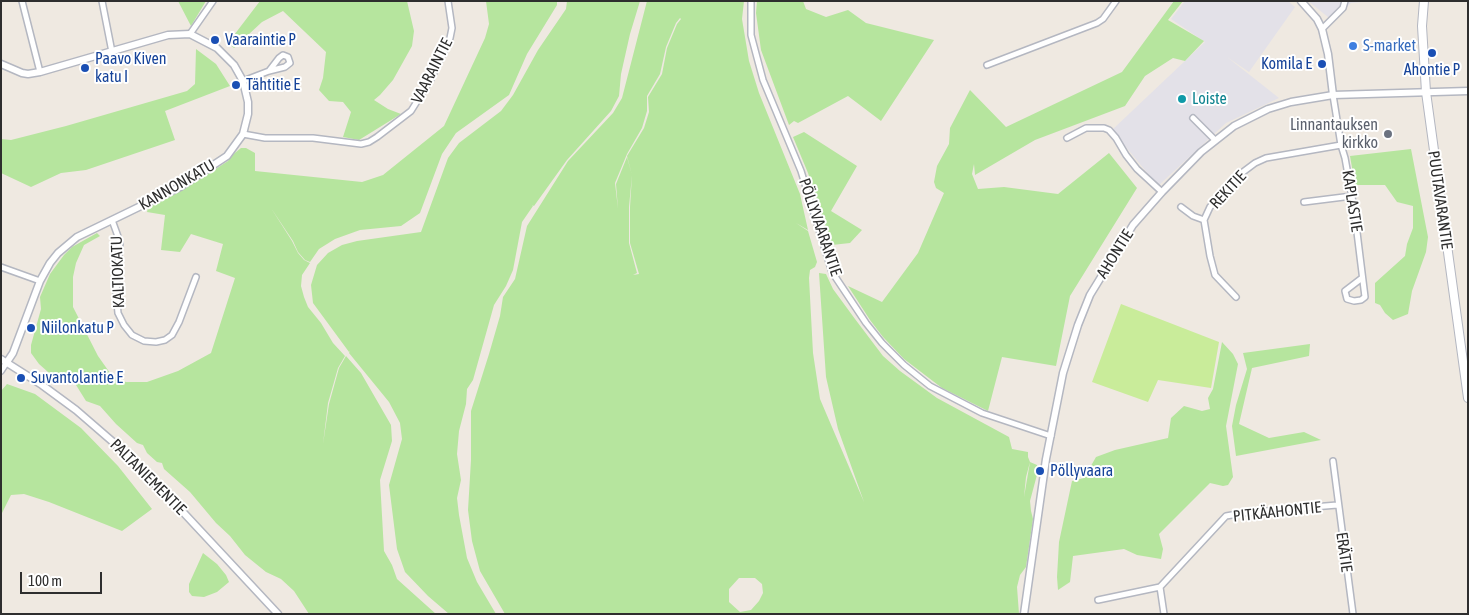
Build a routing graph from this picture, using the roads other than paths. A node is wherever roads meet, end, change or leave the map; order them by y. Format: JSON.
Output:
{"nodes":[{"id":1,"x":22,"y":1,"type":"edge"},
{"id":2,"x":102,"y":1,"type":"edge"},
{"id":3,"x":213,"y":1,"type":"edge"},
{"id":4,"x":448,"y":1,"type":"edge"},
{"id":5,"x":751,"y":1,"type":"edge"},
{"id":6,"x":1116,"y":1,"type":"edge"},
{"id":7,"x":1301,"y":1,"type":"edge"},
{"id":8,"x":1345,"y":1,"type":"edge"},
{"id":9,"x":1424,"y":1,"type":"edge"},
{"id":10,"x":1322,"y":29,"type":"junction"},
{"id":11,"x":190,"y":34,"type":"junction"},
{"id":12,"x":112,"y":52,"type":"junction"},
{"id":13,"x":1,"y":64,"type":"edge"},
{"id":14,"x":987,"y":65,"type":"dead end"},
{"id":15,"x":269,"y":71,"type":"dead end"},
{"id":16,"x":40,"y":72,"type":"junction"},
{"id":17,"x":243,"y":81,"type":"junction"},
{"id":18,"x":1468,"y":91,"type":"edge"},
{"id":19,"x":1426,"y":92,"type":"junction"},
{"id":20,"x":1333,"y":95,"type":"junction"},
{"id":21,"x":1192,"y":118,"type":"dead end"},
{"id":22,"x":243,"y":134,"type":"junction"},
{"id":23,"x":1067,"y":138,"type":"dead end"},
{"id":24,"x":1215,"y":140,"type":"junction"},
{"id":25,"x":1341,"y":145,"type":"junction"},
{"id":26,"x":1162,"y":192,"type":"junction"},
{"id":27,"x":1352,"y":196,"type":"junction"},
{"id":28,"x":1304,"y":202,"type":"dead end"},
{"id":29,"x":1181,"y":207,"type":"dead end"},
{"id":30,"x":112,"y":220,"type":"junction"},
{"id":31,"x":1204,"y":220,"type":"junction"},
{"id":32,"x":1,"y":266,"type":"edge"},
{"id":33,"x":196,"y":277,"type":"dead end"},
{"id":34,"x":1362,"y":278,"type":"junction"},
{"id":35,"x":40,"y":281,"type":"junction"},
{"id":36,"x":1236,"y":297,"type":"dead end"},
{"id":37,"x":4,"y":360,"type":"edge"},
{"id":38,"x":1,"y":371,"type":"edge"},
{"id":39,"x":1468,"y":398,"type":"edge"},
{"id":40,"x":1050,"y":436,"type":"junction"},
{"id":41,"x":1333,"y":461,"type":"dead end"},
{"id":42,"x":1337,"y":505,"type":"junction"},
{"id":43,"x":1160,"y":587,"type":"junction"},
{"id":44,"x":1098,"y":600,"type":"dead end"},
{"id":45,"x":278,"y":614,"type":"edge"},
{"id":46,"x":1024,"y":614,"type":"edge"},
{"id":47,"x":1164,"y":614,"type":"edge"},
{"id":48,"x":1353,"y":614,"type":"edge"}],
"edges":[{"from":1,"to":16,"type":"street"},
{"from":2,"to":12,"type":"street"},
{"from":3,"to":11,"type":"street"},
{"from":4,"to":22,"type":"street","name":"VAARAINTIE"},
{"from":5,"to":40,"type":"street","name":"PÖLLYVAARANTIE"},
{"from":6,"to":14,"type":"street"},
{"from":7,"to":10,"type":"street"},
{"from":8,"to":10,"type":"street"},
{"from":9,"to":19,"type":"main road","name":"PUUTAVARANTIE"},
{"from":10,"to":20,"type":"street"},
{"from":11,"to":12,"type":"street"},
{"from":11,"to":17,"type":"street","name":"KANNONKATU"},
{"from":12,"to":16,"type":"street"},
{"from":13,"to":16,"type":"street"},
{"from":15,"to":17,"type":"street"},
{"from":17,"to":22,"type":"street","name":"KANNONKATU"},
{"from":18,"to":19,"type":"street","name":"AHONTIE"},
{"from":19,"to":20,"type":"street","name":"AHONTIE"},
{"from":19,"to":39,"type":"main road","name":"PUUTAVARANTIE"},
{"from":20,"to":24,"type":"street","name":"AHONTIE"},
{"from":20,"to":25,"type":"street","name":"KAPLASTIE"},
{"from":21,"to":24,"type":"street"},
{"from":22,"to":30,"type":"street","name":"KANNONKATU"},
{"from":23,"to":26,"type":"street"},
{"from":24,"to":26,"type":"street","name":"AHONTIE"},
{"from":25,"to":27,"type":"street","name":"KAPLASTIE"},
{"from":25,"to":31,"type":"street","name":"REKITIE"},
{"from":26,"to":40,"type":"street","name":"AHONTIE"},
{"from":27,"to":28,"type":"street"},
{"from":27,"to":34,"type":"street","name":"KAPLASTIE"},
{"from":29,"to":31,"type":"street"},
{"from":30,"to":33,"type":"street","name":"KALTIOKATU"},
{"from":30,"to":35,"type":"street","name":"KANNONKATU"},
{"from":31,"to":36,"type":"street","name":"REKITIE"},
{"from":32,"to":35,"type":"street"},
{"from":34,"to":34,"type":"street","name":"KAPLASTIE"},
{"from":35,"to":37,"type":"street","name":"KANNONKATU"},
{"from":37,"to":38,"type":"street"},
{"from":37,"to":45,"type":"street","name":"PALTANIEMENTIE"},
{"from":40,"to":46,"type":"street","name":"AHONTIE"},
{"from":41,"to":42,"type":"street","name":"ERÄTIE"},
{"from":42,"to":43,"type":"street","name":"PITKÄAHONTIE"},
{"from":42,"to":48,"type":"street","name":"ERÄTIE"},
{"from":43,"to":44,"type":"street"},
{"from":43,"to":47,"type":"street"}]}
